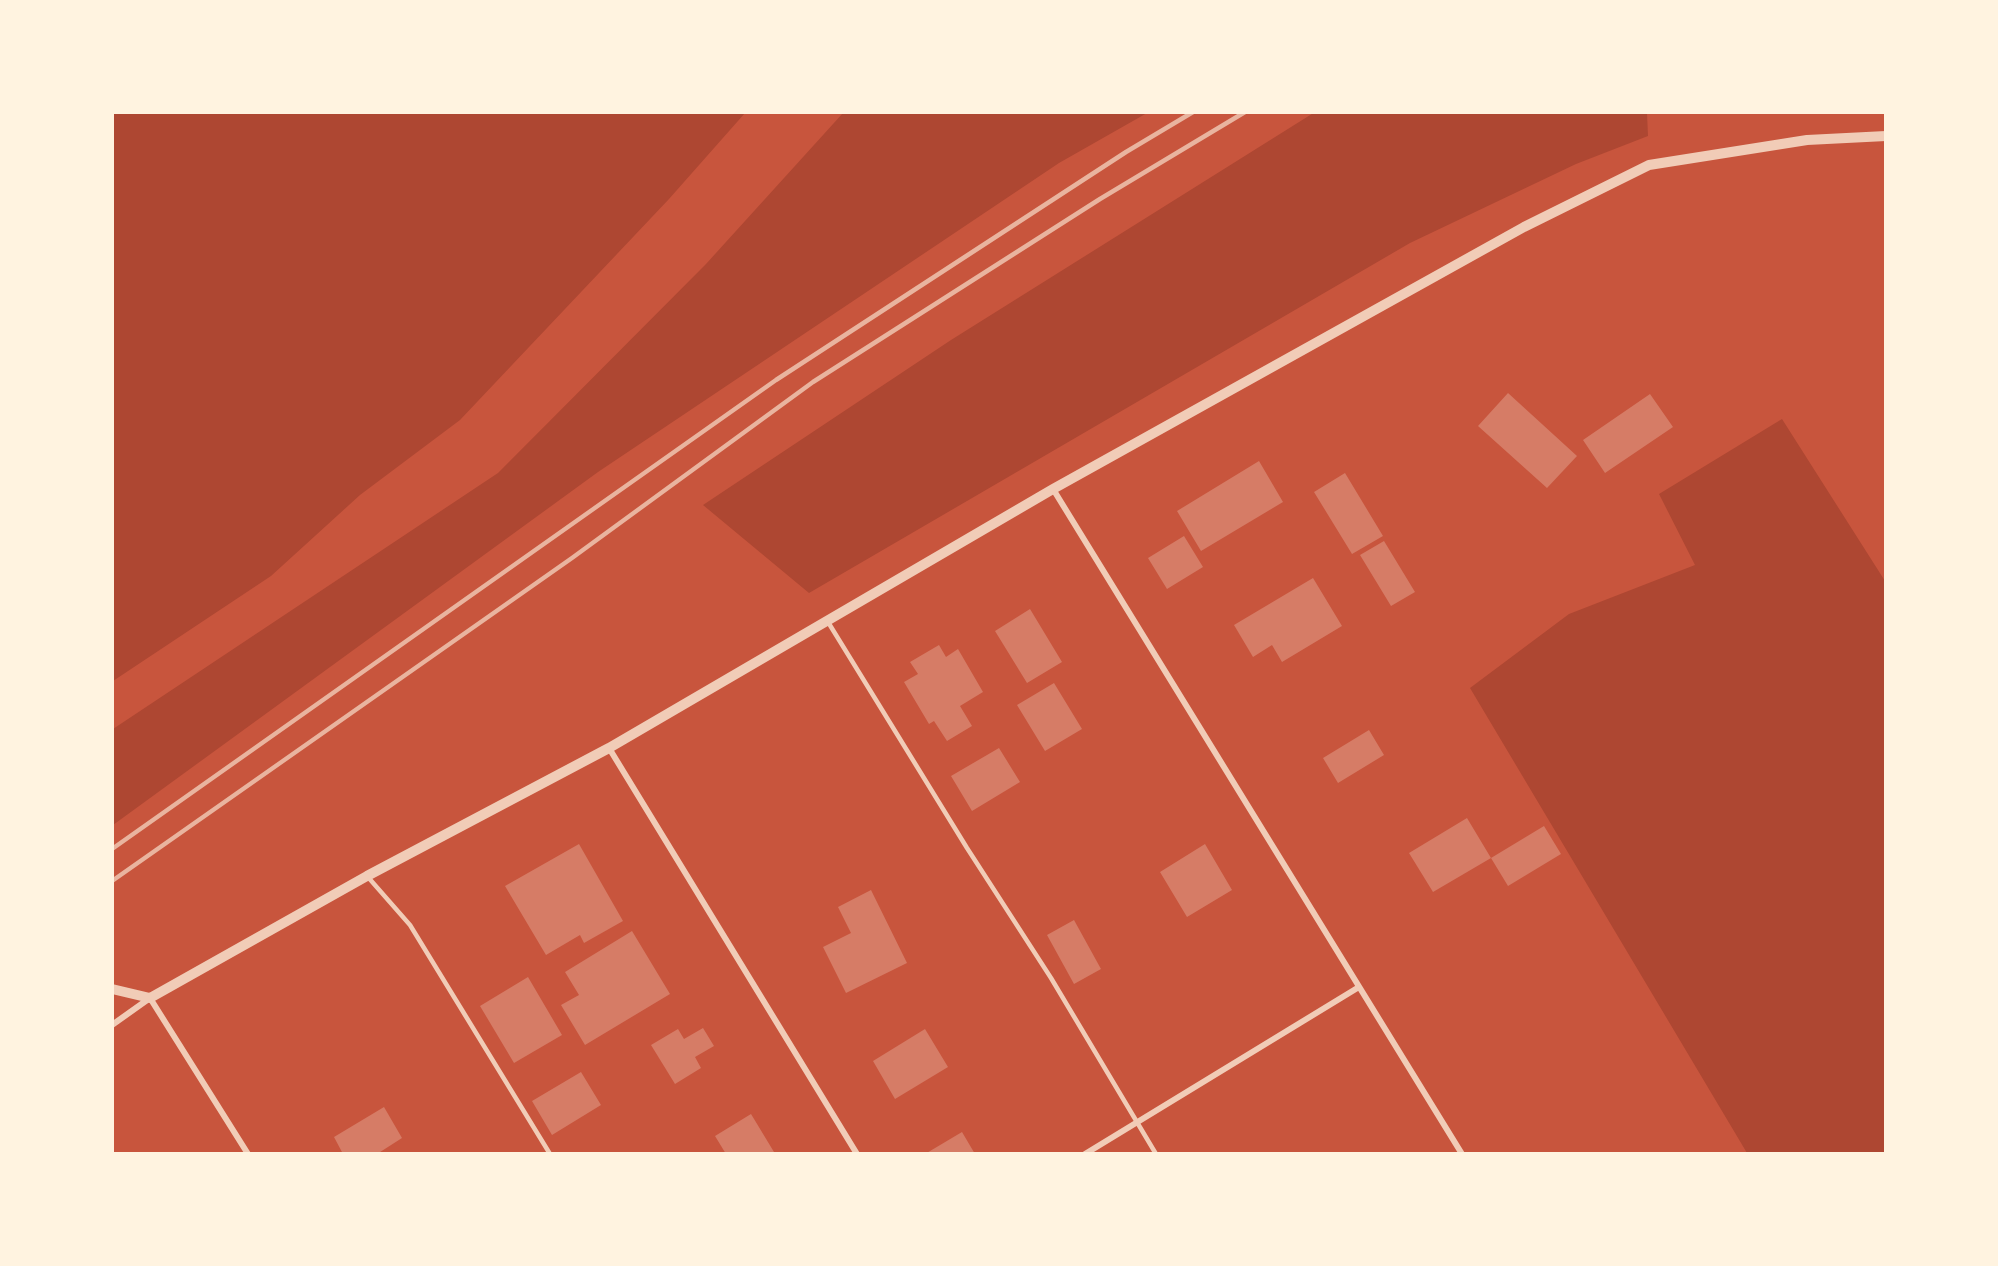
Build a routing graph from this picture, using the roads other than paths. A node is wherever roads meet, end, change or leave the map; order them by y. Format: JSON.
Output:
{"nodes":[{"id":1,"x":1886,"y":136,"type":"edge"},
{"id":2,"x":1053,"y":489,"type":"junction"},
{"id":3,"x":827,"y":620,"type":"junction"},
{"id":4,"x":609,"y":748,"type":"junction"},
{"id":5,"x":367,"y":876,"type":"junction"},
{"id":6,"x":1359,"y":987,"type":"junction"},
{"id":7,"x":112,"y":989,"type":"edge"},
{"id":8,"x":150,"y":998,"type":"junction"},
{"id":9,"x":112,"y":1025,"type":"edge"},
{"id":10,"x":1137,"y":1122,"type":"junction"},
{"id":11,"x":248,"y":1154,"type":"edge"},
{"id":12,"x":550,"y":1154,"type":"edge"},
{"id":13,"x":857,"y":1154,"type":"edge"},
{"id":14,"x":1084,"y":1154,"type":"edge"},
{"id":15,"x":1156,"y":1154,"type":"edge"},
{"id":16,"x":1462,"y":1154,"type":"edge"}],
"edges":[{"from":1,"to":2,"type":"street"},
{"from":2,"to":3,"type":"street"},
{"from":2,"to":6,"type":"street"},
{"from":3,"to":4,"type":"street"},
{"from":3,"to":10,"type":"lane"},
{"from":4,"to":5,"type":"street"},
{"from":4,"to":13,"type":"street"},
{"from":5,"to":8,"type":"street"},
{"from":5,"to":12,"type":"lane"},
{"from":6,"to":10,"type":"street"},
{"from":6,"to":16,"type":"street"},
{"from":7,"to":8,"type":"street"},
{"from":8,"to":9,"type":"street"},
{"from":8,"to":11,"type":"street"},
{"from":10,"to":14,"type":"street"},
{"from":10,"to":15,"type":"lane"}]}
